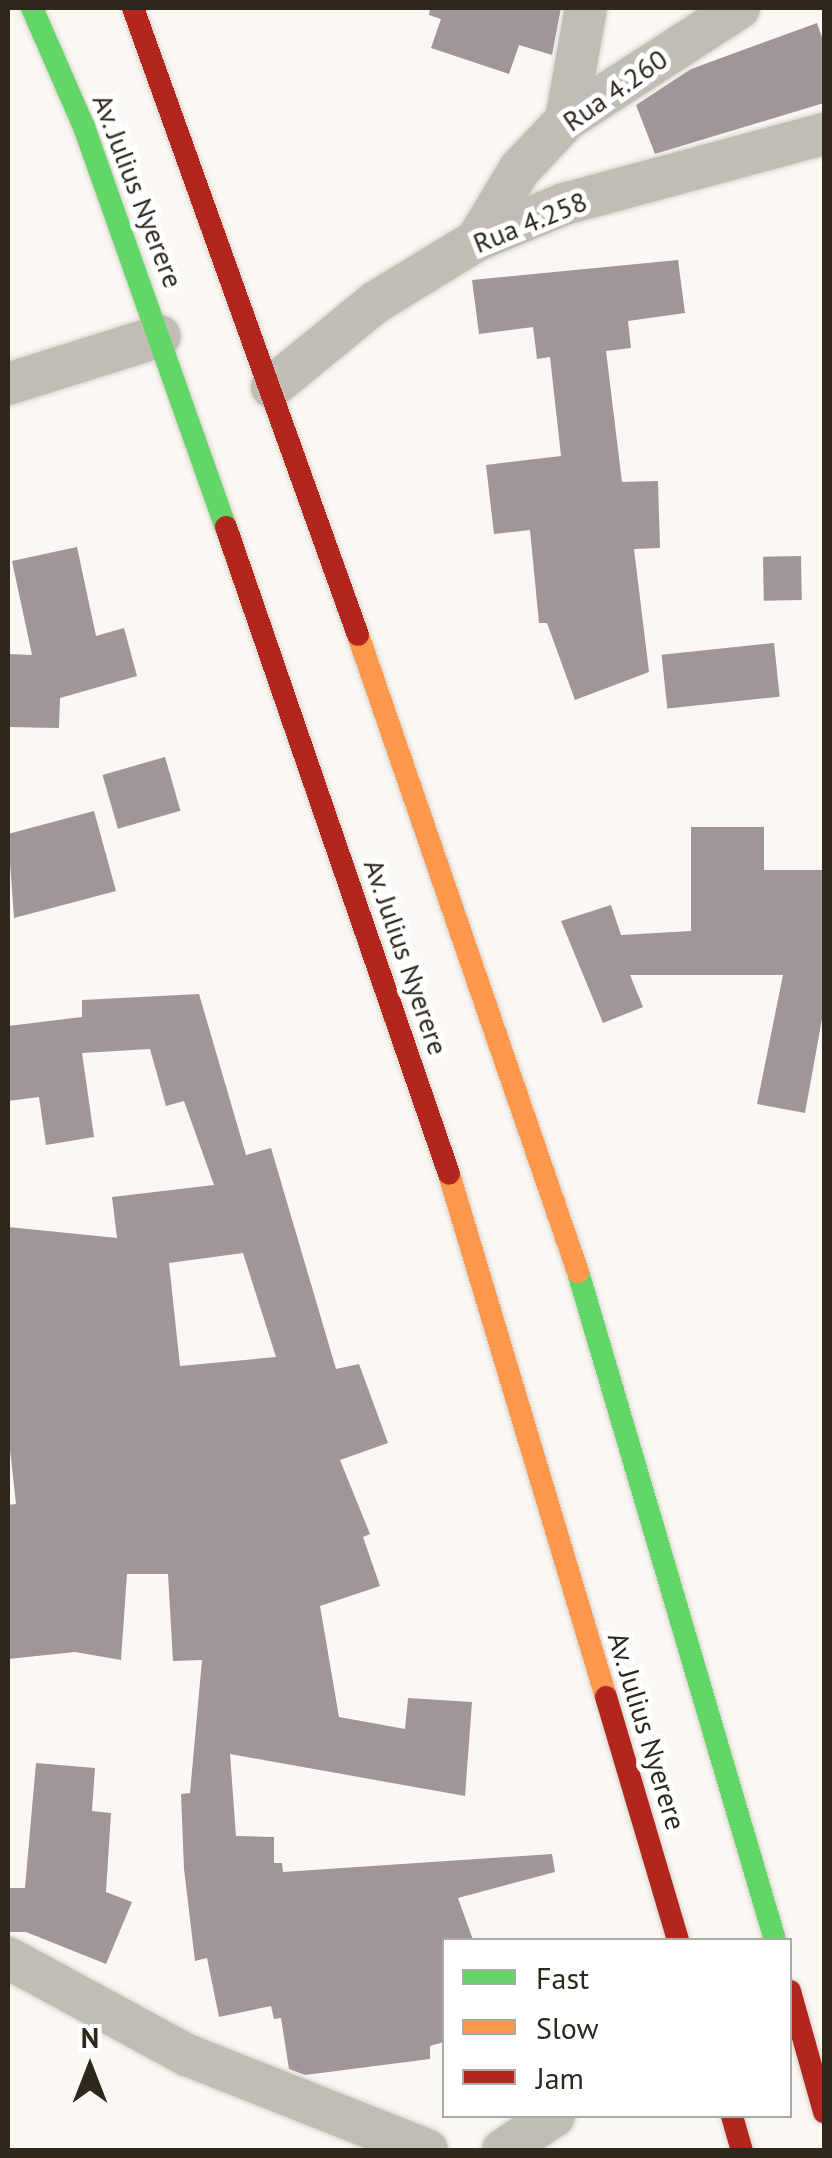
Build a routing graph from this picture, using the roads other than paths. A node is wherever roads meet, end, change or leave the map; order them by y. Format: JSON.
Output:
{"nodes":[{"id":1,"x":32,"y":8,"type":"edge"},
{"id":2,"x":133,"y":8,"type":"edge"},
{"id":3,"x":586,"y":8,"type":"edge"},
{"id":4,"x":739,"y":8,"type":"edge"},
{"id":5,"x":566,"y":120,"type":"junction"},
{"id":6,"x":824,"y":134,"type":"edge"},
{"id":7,"x":476,"y":240,"type":"junction"},
{"id":8,"x":160,"y":336,"type":"junction"},
{"id":9,"x":8,"y":384,"type":"edge"},
{"id":10,"x":272,"y":387,"type":"junction"},
{"id":11,"x":677,"y":1938,"type":"edge"},
{"id":12,"x":774,"y":1938,"type":"edge"},
{"id":13,"x":8,"y":1958,"type":"edge"},
{"id":14,"x":792,"y":1998,"type":"edge"},
{"id":15,"x":824,"y":2112,"type":"edge"},
{"id":16,"x":551,"y":2118,"type":"edge"},
{"id":17,"x":733,"y":2118,"type":"edge"},
{"id":18,"x":427,"y":2150,"type":"edge"},
{"id":19,"x":503,"y":2150,"type":"edge"},
{"id":20,"x":742,"y":2150,"type":"edge"}],
"edges":[{"from":1,"to":8,"type":"main road","name":"Av. Julius Nyerere"},
{"from":2,"to":10,"type":"main road","name":"Av. Julius Nyerere"},
{"from":3,"to":5,"type":"street"},
{"from":4,"to":5,"type":"street","name":"Rua 4.260"},
{"from":5,"to":7,"type":"street","name":"Rua 4.260"},
{"from":6,"to":7,"type":"street","name":"Rua 4.258"},
{"from":7,"to":10,"type":"street","name":"Rua 4.258"},
{"from":8,"to":9,"type":"street"},
{"from":8,"to":11,"type":"main road","name":"Av. Julius Nyerere"},
{"from":10,"to":12,"type":"main road","name":"Av. Julius Nyerere"},
{"from":13,"to":18,"type":"street"},
{"from":14,"to":15,"type":"main road"},
{"from":16,"to":19,"type":"street"},
{"from":17,"to":20,"type":"main road"}]}
